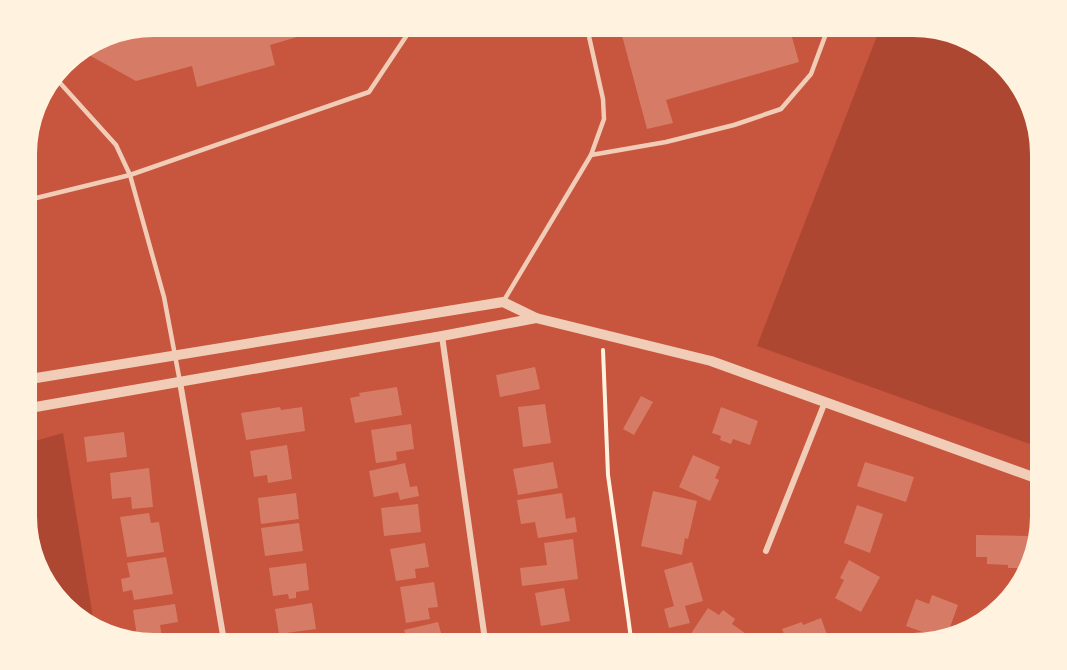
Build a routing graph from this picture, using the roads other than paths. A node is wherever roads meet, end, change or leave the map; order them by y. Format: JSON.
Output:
{"nodes":[{"id":1,"x":408,"y":33,"type":"edge"},
{"id":2,"x":588,"y":33,"type":"edge"},
{"id":3,"x":827,"y":33,"type":"edge"},
{"id":4,"x":58,"y":81,"type":"edge"},
{"id":5,"x":591,"y":155,"type":"junction"},
{"id":6,"x":130,"y":175,"type":"junction"},
{"id":7,"x":33,"y":199,"type":"edge"},
{"id":8,"x":503,"y":302,"type":"junction"},
{"id":9,"x":536,"y":318,"type":"junction"},
{"id":10,"x":442,"y":336,"type":"junction"},
{"id":11,"x":175,"y":355,"type":"junction"},
{"id":12,"x":33,"y":379,"type":"edge"},
{"id":13,"x":180,"y":382,"type":"junction"},
{"id":14,"x":825,"y":402,"type":"junction"},
{"id":15,"x":33,"y":407,"type":"edge"},
{"id":16,"x":1034,"y":477,"type":"edge"},
{"id":17,"x":766,"y":551,"type":"dead end"},
{"id":18,"x":223,"y":637,"type":"edge"},
{"id":19,"x":485,"y":637,"type":"edge"}],
"edges":[{"from":1,"to":6,"type":"lane"},
{"from":2,"to":5,"type":"lane"},
{"from":3,"to":5,"type":"lane"},
{"from":4,"to":6,"type":"lane"},
{"from":5,"to":8,"type":"lane"},
{"from":6,"to":7,"type":"lane"},
{"from":6,"to":11,"type":"lane"},
{"from":8,"to":9,"type":"street"},
{"from":8,"to":11,"type":"street"},
{"from":9,"to":10,"type":"street"},
{"from":9,"to":14,"type":"street"},
{"from":10,"to":13,"type":"street"},
{"from":10,"to":19,"type":"street"},
{"from":11,"to":12,"type":"street"},
{"from":11,"to":13,"type":"lane"},
{"from":13,"to":15,"type":"street"},
{"from":13,"to":18,"type":"street"},
{"from":14,"to":16,"type":"street"},
{"from":14,"to":17,"type":"street"}]}
